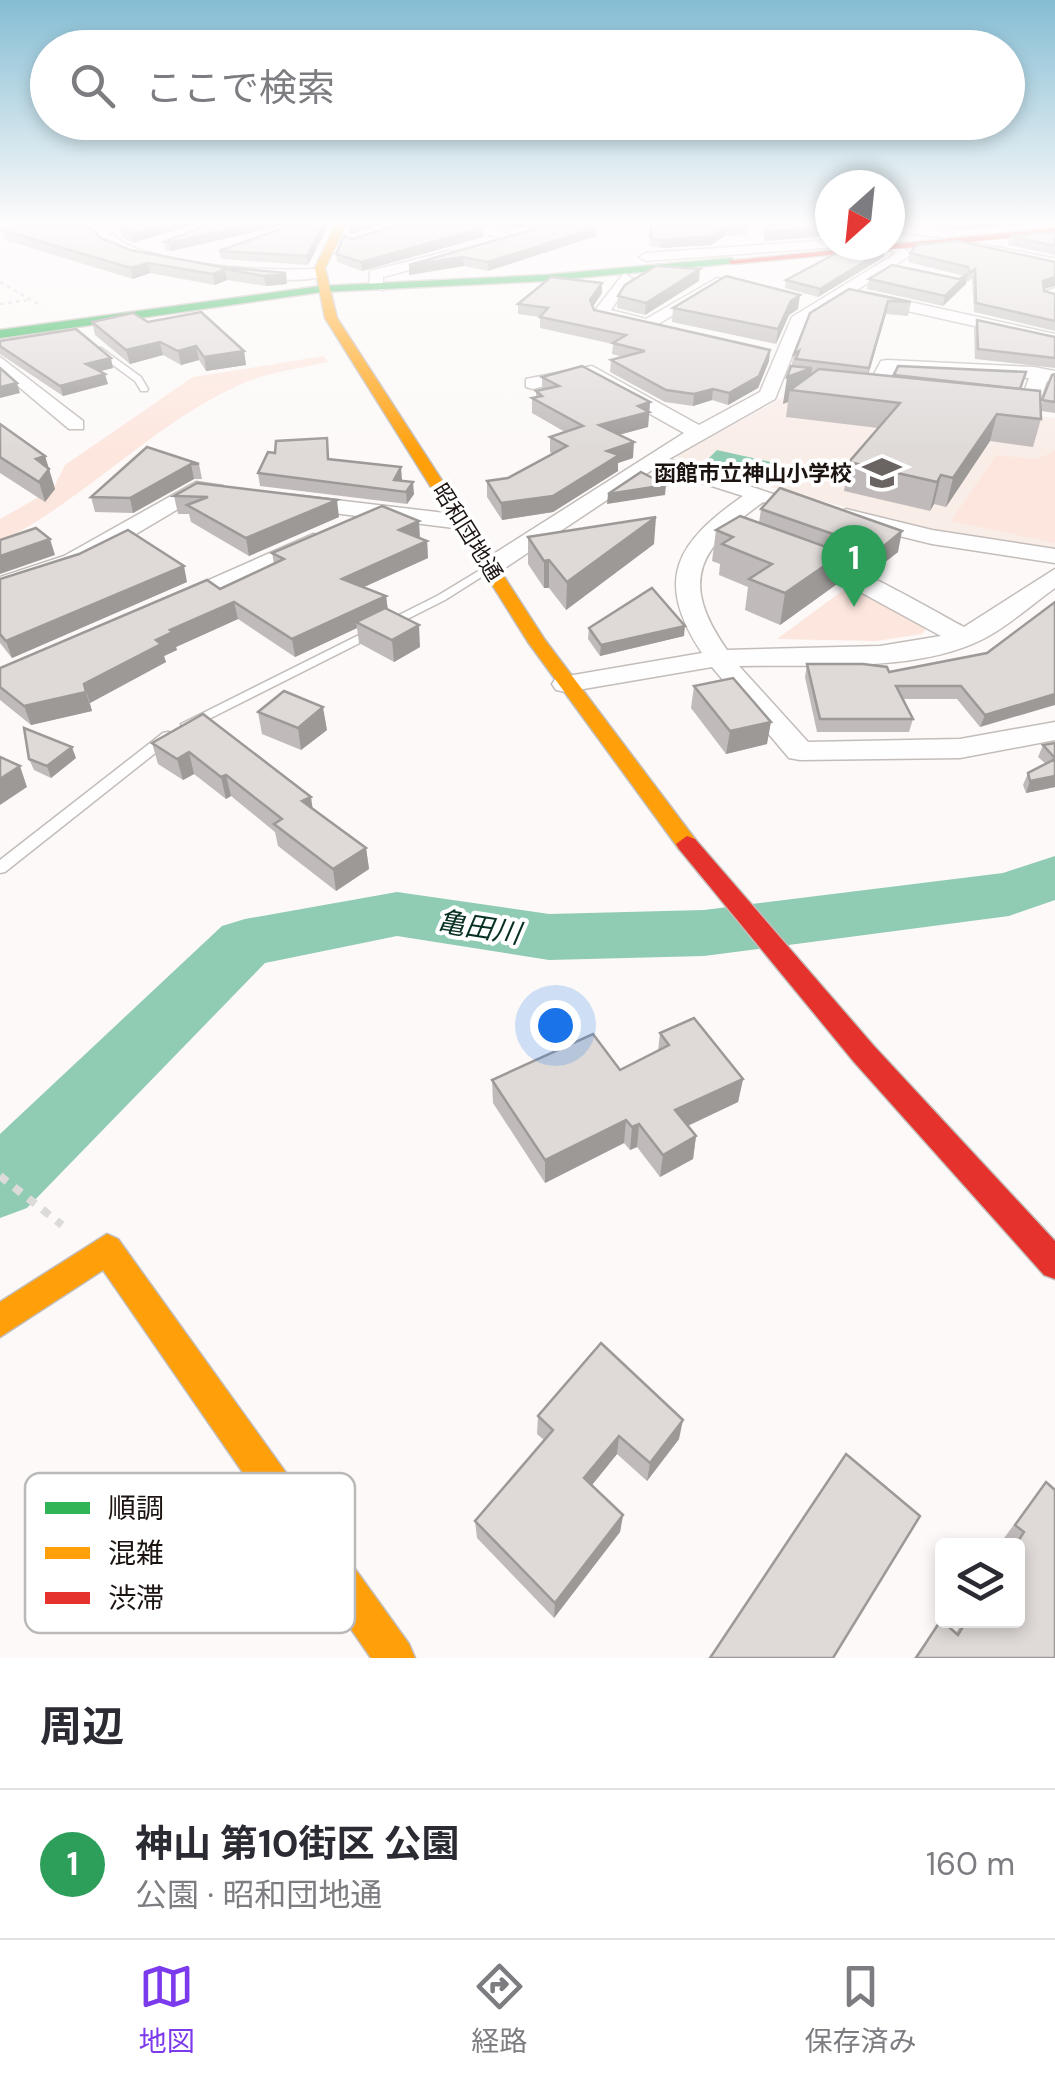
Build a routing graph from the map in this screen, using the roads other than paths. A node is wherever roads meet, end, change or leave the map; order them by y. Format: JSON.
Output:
{"nodes":[{"id":1,"x":215,"y":299,"type":"edge"},
{"id":2,"x":324,"y":299,"type":"edge"},
{"id":3,"x":611,"y":299,"type":"edge"},
{"id":4,"x":688,"y":299,"type":"edge"},
{"id":5,"x":792,"y":299,"type":"edge"},
{"id":6,"x":831,"y":299,"type":"edge"},
{"id":7,"x":877,"y":299,"type":"edge"},
{"id":8,"x":820,"y":306,"type":"junction"},
{"id":9,"x":653,"y":322,"type":"edge"},
{"id":10,"x":74,"y":323,"type":"junction"},
{"id":11,"x":673,"y":331,"type":"edge"},
{"id":12,"x":0,"y":334,"type":"edge"},
{"id":13,"x":1055,"y":339,"type":"edge"},
{"id":14,"x":0,"y":362,"type":"edge"},
{"id":15,"x":1048,"y":375,"type":"edge"},
{"id":16,"x":533,"y":383,"type":"dead end"},
{"id":17,"x":144,"y":389,"type":"dead end"},
{"id":18,"x":859,"y":391,"type":"edge"},
{"id":19,"x":882,"y":394,"type":"junction"},
{"id":20,"x":930,"y":400,"type":"edge"},
{"id":21,"x":988,"y":406,"type":"edge"},
{"id":22,"x":76,"y":425,"type":"dead end"},
{"id":23,"x":701,"y":432,"type":"junction"},
{"id":24,"x":654,"y":460,"type":"junction"},
{"id":25,"x":232,"y":494,"type":"edge"},
{"id":26,"x":760,"y":494,"type":"junction"},
{"id":27,"x":268,"y":499,"type":"edge"},
{"id":28,"x":794,"y":503,"type":"edge"},
{"id":29,"x":829,"y":512,"type":"edge"},
{"id":30,"x":376,"y":514,"type":"junction"},
{"id":31,"x":462,"y":522,"type":"junction"},
{"id":32,"x":717,"y":526,"type":"junction"},
{"id":33,"x":751,"y":539,"type":"edge"},
{"id":34,"x":784,"y":552,"type":"edge"},
{"id":35,"x":1055,"y":556,"type":"edge"},
{"id":36,"x":490,"y":567,"type":"junction"},
{"id":37,"x":1055,"y":576,"type":"edge"},
{"id":38,"x":0,"y":585,"type":"edge"},
{"id":39,"x":144,"y":614,"type":"edge"},
{"id":40,"x":964,"y":638,"type":"junction"},
{"id":41,"x":719,"y":658,"type":"junction"},
{"id":42,"x":566,"y":684,"type":"junction"},
{"id":43,"x":1055,"y":731,"type":"edge"},
{"id":44,"x":0,"y":868,"type":"edge"},
{"id":45,"x":1055,"y":1264,"type":"edge"},
{"id":46,"x":0,"y":1321,"type":"edge"},
{"id":47,"x":265,"y":1473,"type":"edge"},
{"id":48,"x":355,"y":1601,"type":"edge"},
{"id":49,"x":395,"y":1658,"type":"edge"}],
"edges":[{"from":1,"to":10,"type":"street"},
{"from":2,"to":31,"type":"street","name":"昭和団地通"},
{"from":3,"to":11,"type":"street"},
{"from":4,"to":9,"type":"street"},
{"from":5,"to":8,"type":"street"},
{"from":6,"to":8,"type":"street"},
{"from":7,"to":13,"type":"street"},
{"from":8,"to":23,"type":"street"},
{"from":10,"to":12,"type":"street"},
{"from":10,"to":17,"type":"lane"},
{"from":14,"to":22,"type":"street"},
{"from":15,"to":19,"type":"street"},
{"from":15,"to":21,"type":"street"},
{"from":16,"to":23,"type":"street"},
{"from":18,"to":19,"type":"street"},
{"from":19,"to":20,"type":"street"},
{"from":23,"to":24,"type":"street"},
{"from":24,"to":26,"type":"street"},
{"from":24,"to":36,"type":"street"},
{"from":25,"to":38,"type":"street"},
{"from":26,"to":28,"type":"street"},
{"from":26,"to":32,"type":"street"},
{"from":27,"to":30,"type":"street"},
{"from":29,"to":35,"type":"street"},
{"from":30,"to":31,"type":"street"},
{"from":30,"to":39,"type":"street"},
{"from":31,"to":36,"type":"street","name":"昭和団地通"},
{"from":32,"to":33,"type":"street"},
{"from":32,"to":41,"type":"street"},
{"from":34,"to":40,"type":"street"},
{"from":36,"to":42,"type":"street","name":"昭和団地通"},
{"from":36,"to":44,"type":"lane"},
{"from":37,"to":40,"type":"street"},
{"from":40,"to":41,"type":"street"},
{"from":41,"to":42,"type":"street"},
{"from":41,"to":43,"type":"street"},
{"from":42,"to":45,"type":"street","name":"昭和団地通"},
{"from":46,"to":47,"type":"street"},
{"from":48,"to":49,"type":"street"}]}
